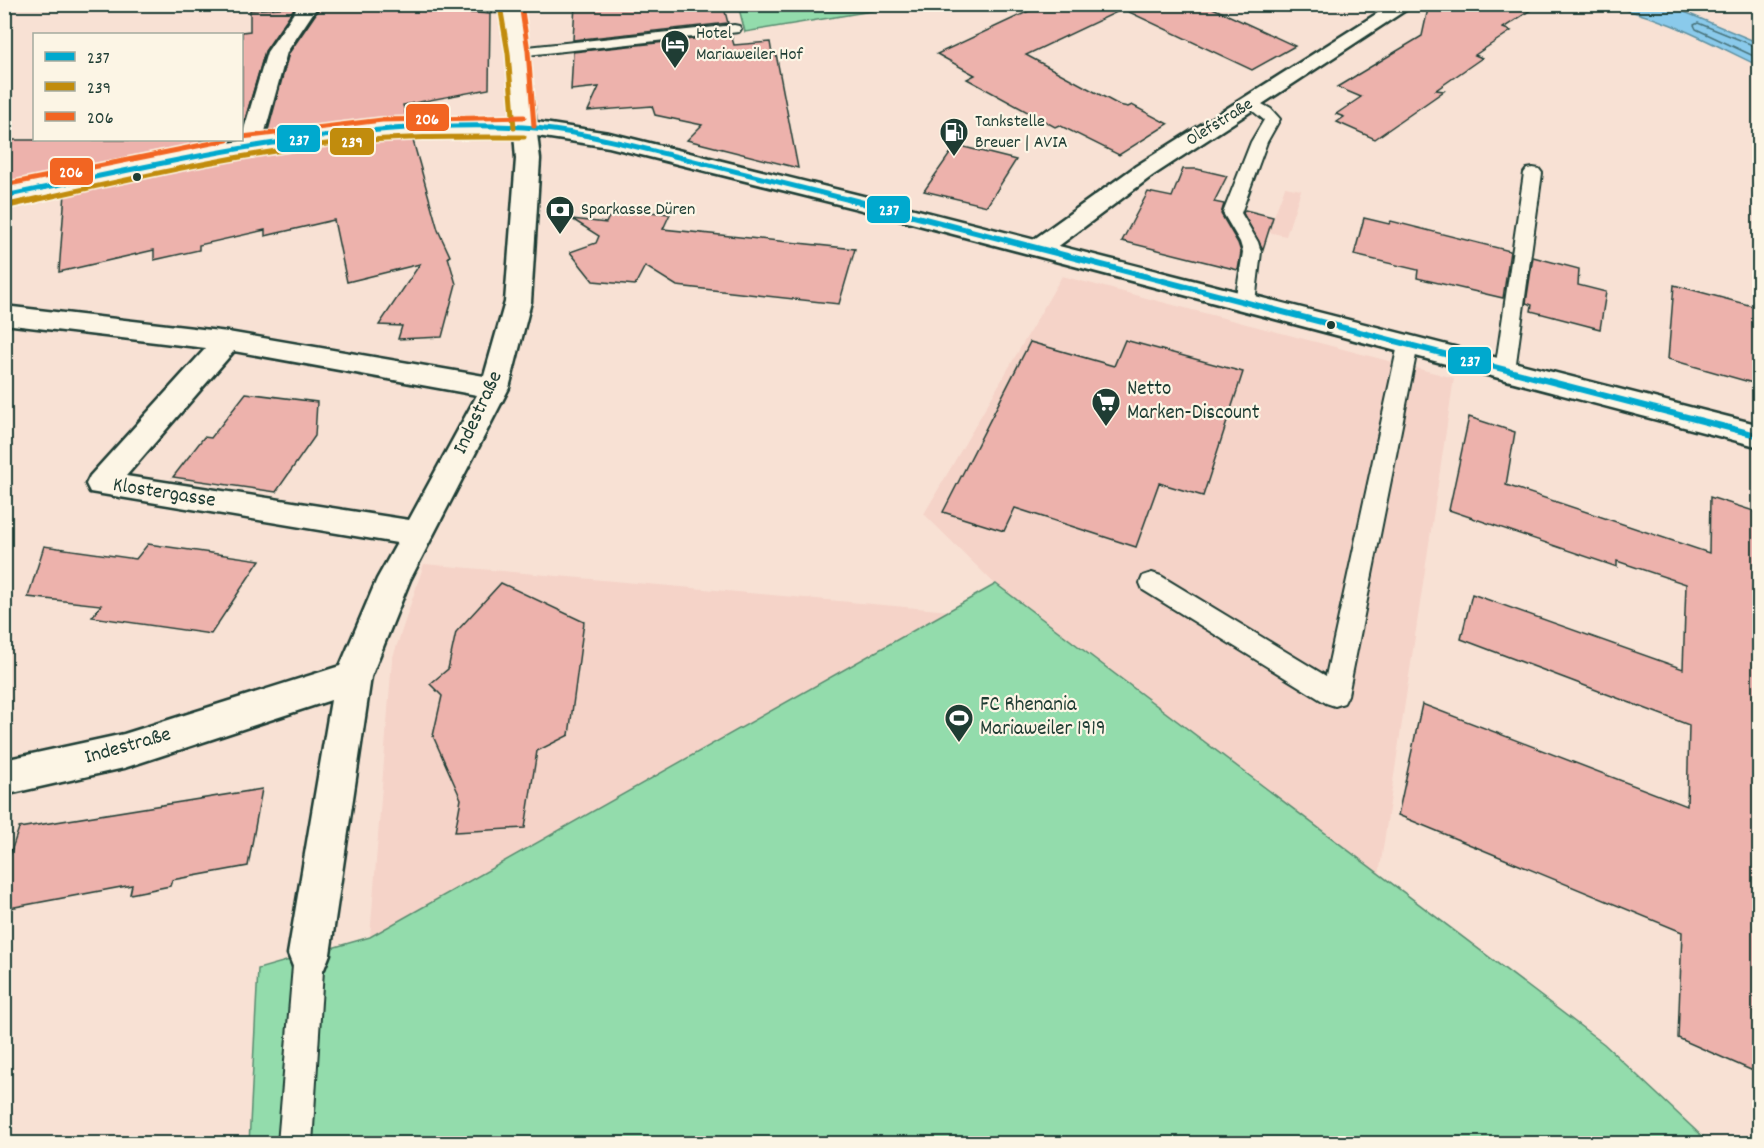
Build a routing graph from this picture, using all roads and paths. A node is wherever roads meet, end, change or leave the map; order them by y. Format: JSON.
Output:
{"nodes":[{"id":1,"x":310,"y":4,"type":"edge"},
{"id":2,"x":440,"y":4,"type":"edge"},
{"id":3,"x":1406,"y":4,"type":"edge"},
{"id":4,"x":511,"y":6,"type":"edge"},
{"id":5,"x":734,"y":29,"type":"dead end"},
{"id":6,"x":518,"y":52,"type":"junction"},
{"id":7,"x":1251,"y":103,"type":"junction"},
{"id":8,"x":524,"y":127,"type":"junction"},
{"id":9,"x":250,"y":146,"type":"junction"},
{"id":10,"x":1533,"y":173,"type":"dead end"},
{"id":11,"x":4,"y":196,"type":"edge"},
{"id":12,"x":1039,"y":248,"type":"junction"},
{"id":13,"x":1245,"y":302,"type":"junction"},
{"id":14,"x":4,"y":315,"type":"edge"},
{"id":15,"x":228,"y":340,"type":"junction"},
{"id":16,"x":1408,"y":345,"type":"junction"},
{"id":17,"x":1504,"y":370,"type":"junction"},
{"id":18,"x":495,"y":388,"type":"junction"},
{"id":19,"x":1760,"y":436,"type":"edge"},
{"id":20,"x":418,"y":534,"type":"junction"},
{"id":21,"x":1152,"y":583,"type":"dead end"},
{"id":22,"x":353,"y":677,"type":"junction"},
{"id":23,"x":4,"y":778,"type":"edge"},
{"id":24,"x":309,"y":954,"type":"joint"},
{"id":25,"x":295,"y":1143,"type":"edge"}],
"edges":[{"from":1,"to":9,"type":"street"},
{"from":2,"to":4,"type":"street"},
{"from":3,"to":7,"type":"street","name":"Olefstraße"},
{"from":4,"to":6,"type":"street"},
{"from":5,"to":6,"type":"lane"},
{"from":6,"to":8,"type":"street"},
{"from":7,"to":12,"type":"street","name":"Olefstraße"},
{"from":7,"to":13,"type":"lane"},
{"from":8,"to":9,"type":"street"},
{"from":8,"to":12,"type":"street"},
{"from":8,"to":18,"type":"street","name":"Indestraße"},
{"from":9,"to":11,"type":"street"},
{"from":10,"to":17,"type":"lane"},
{"from":12,"to":13,"type":"street"},
{"from":13,"to":16,"type":"street"},
{"from":14,"to":15,"type":"street"},
{"from":15,"to":18,"type":"street"},
{"from":15,"to":20,"type":"street","name":"Klostergasse"},
{"from":16,"to":17,"type":"street"},
{"from":16,"to":21,"type":"lane"},
{"from":17,"to":19,"type":"street"},
{"from":18,"to":20,"type":"street","name":"Indestraße"},
{"from":20,"to":22,"type":"street","name":"Indestraße"},
{"from":22,"to":23,"type":"street","name":"Indestraße"},
{"from":22,"to":24,"type":"street","name":"Indestraße"},
{"from":24,"to":25,"type":"lane"}]}
